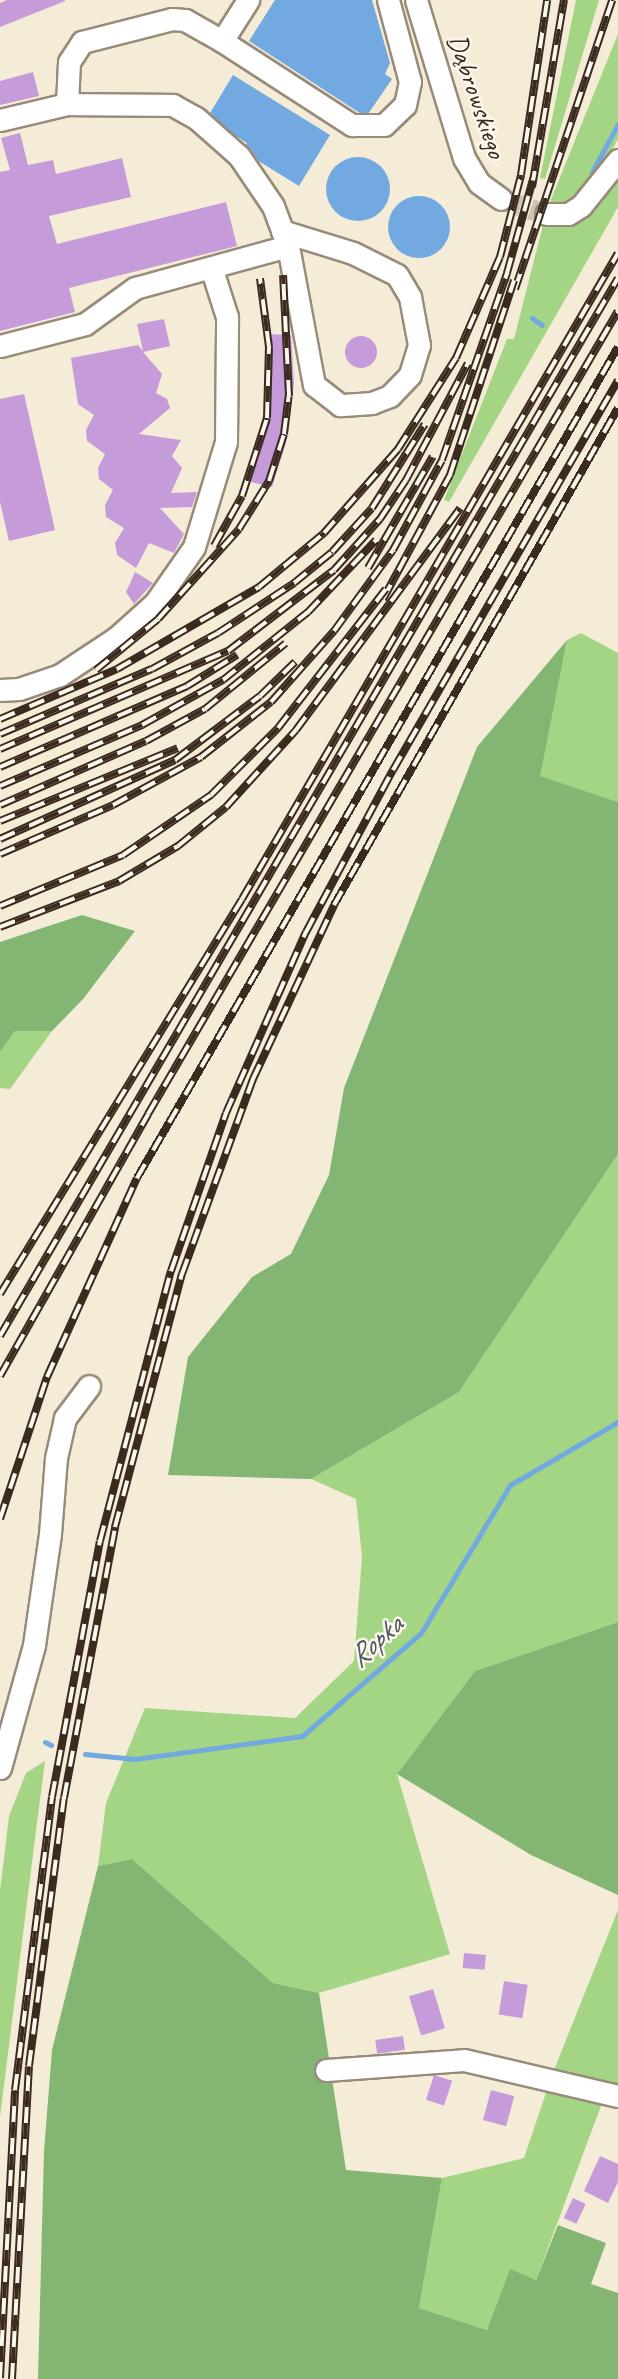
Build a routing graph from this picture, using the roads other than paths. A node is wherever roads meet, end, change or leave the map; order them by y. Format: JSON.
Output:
{"nodes":[{"id":1,"x":248,"y":0,"type":"edge"},
{"id":2,"x":388,"y":0,"type":"edge"},
{"id":3,"x":416,"y":0,"type":"edge"},
{"id":4,"x":222,"y":41,"type":"junction"},
{"id":5,"x":67,"y":104,"type":"junction"},
{"id":6,"x":0,"y":120,"type":"edge"},
{"id":7,"x":618,"y":160,"type":"edge"},
{"id":8,"x":501,"y":199,"type":"tunnel mouth"},
{"id":9,"x":546,"y":214,"type":"tunnel mouth"},
{"id":10,"x":285,"y":239,"type":"junction"},
{"id":11,"x":211,"y":267,"type":"junction"},
{"id":12,"x":0,"y":346,"type":"edge"},
{"id":13,"x":0,"y":690,"type":"edge"},
{"id":14,"x":89,"y":1386,"type":"dead end"},
{"id":15,"x":0,"y":1768,"type":"edge"},
{"id":16,"x":326,"y":2070,"type":"dead end"},
{"id":17,"x":618,"y":2096,"type":"edge"}],
"edges":[{"from":1,"to":4,"type":"street"},
{"from":2,"to":4,"type":"street"},
{"from":3,"to":8,"type":"street","name":"Dąbrowskiego"},
{"from":4,"to":5,"type":"street"},
{"from":5,"to":6,"type":"street"},
{"from":5,"to":10,"type":"street"},
{"from":7,"to":9,"type":"street"},
{"from":10,"to":10,"type":"street"},
{"from":10,"to":11,"type":"street"},
{"from":11,"to":12,"type":"street"},
{"from":11,"to":13,"type":"street"},
{"from":14,"to":15,"type":"street"},
{"from":16,"to":17,"type":"street"}]}
